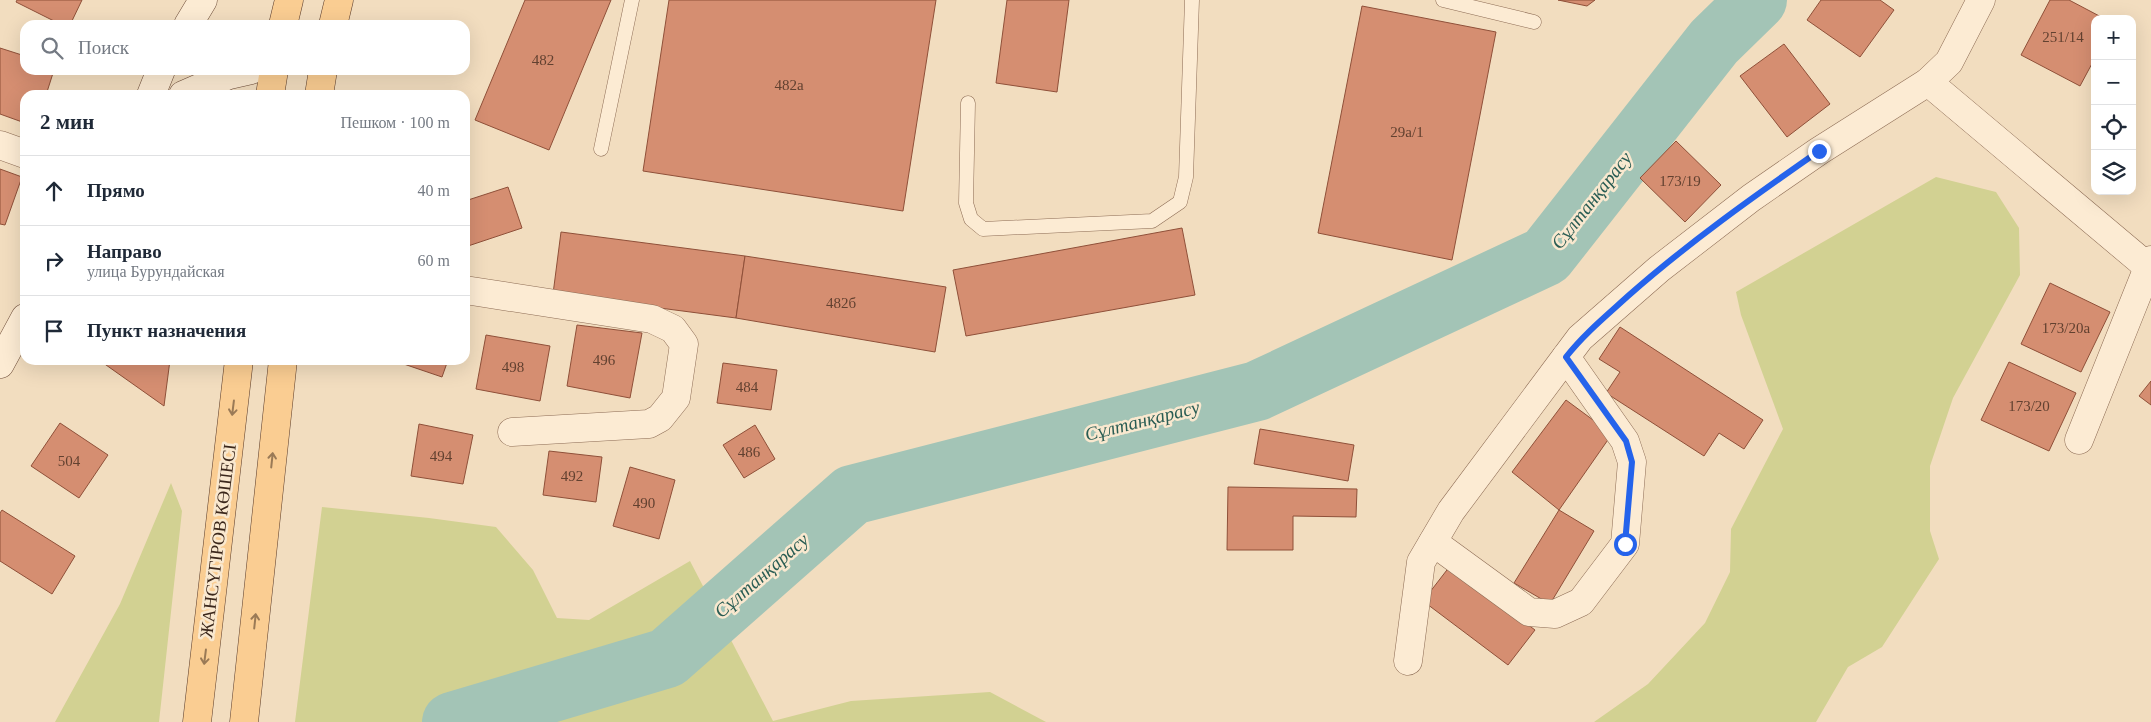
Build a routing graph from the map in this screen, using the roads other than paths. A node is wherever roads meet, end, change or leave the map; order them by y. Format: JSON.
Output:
{"nodes":[{"id":1,"x":202,"y":0,"type":"edge"},
{"id":2,"x":289,"y":0,"type":"edge"},
{"id":3,"x":339,"y":0,"type":"edge"},
{"id":4,"x":632,"y":0,"type":"edge"},
{"id":5,"x":1192,"y":0,"type":"edge"},
{"id":6,"x":1443,"y":0,"type":"edge"},
{"id":7,"x":1981,"y":0,"type":"edge"},
{"id":8,"x":191,"y":20,"type":"edge"},
{"id":9,"x":284,"y":20,"type":"edge"},
{"id":10,"x":334,"y":20,"type":"edge"},
{"id":11,"x":1534,"y":22,"type":"dead end"},
{"id":12,"x":159,"y":75,"type":"edge"},
{"id":13,"x":229,"y":75,"type":"edge"},
{"id":14,"x":273,"y":75,"type":"edge"},
{"id":15,"x":322,"y":75,"type":"edge"},
{"id":16,"x":1928,"y":82,"type":"junction"},
{"id":17,"x":153,"y":90,"type":"edge"},
{"id":18,"x":194,"y":90,"type":"edge"},
{"id":19,"x":271,"y":90,"type":"edge"},
{"id":20,"x":320,"y":90,"type":"edge"},
{"id":21,"x":968,"y":103,"type":"dead end"},
{"id":22,"x":0,"y":145,"type":"edge"},
{"id":23,"x":601,"y":149,"type":"dead end"},
{"id":24,"x":20,"y":152,"type":"edge"},
{"id":25,"x":2150,"y":266,"type":"edge"},
{"id":26,"x":470,"y":291,"type":"edge"},
{"id":27,"x":20,"y":327,"type":"edge"},
{"id":28,"x":1566,"y":357,"type":"junction"},
{"id":29,"x":0,"y":364,"type":"edge"},
{"id":30,"x":238,"y":365,"type":"edge"},
{"id":31,"x":282,"y":365,"type":"edge"},
{"id":32,"x":512,"y":432,"type":"dead end"},
{"id":33,"x":2079,"y":440,"type":"dead end"},
{"id":34,"x":1433,"y":542,"type":"junction"},
{"id":35,"x":1408,"y":661,"type":"dead end"},
{"id":36,"x":197,"y":722,"type":"edge"},
{"id":37,"x":244,"y":722,"type":"edge"}],
"edges":[{"from":1,"to":8,"type":"street"},
{"from":2,"to":9,"type":"main road"},
{"from":3,"to":10,"type":"main road"},
{"from":4,"to":23,"type":"lane"},
{"from":5,"to":21,"type":"lane"},
{"from":6,"to":11,"type":"lane"},
{"from":7,"to":16,"type":"street"},
{"from":12,"to":17,"type":"street"},
{"from":13,"to":18,"type":"street"},
{"from":14,"to":19,"type":"main road"},
{"from":15,"to":20,"type":"main road"},
{"from":16,"to":25,"type":"street"},
{"from":16,"to":28,"type":"street"},
{"from":22,"to":24,"type":"street"},
{"from":25,"to":33,"type":"street"},
{"from":26,"to":32,"type":"street"},
{"from":27,"to":29,"type":"street"},
{"from":28,"to":34,"type":"street"},
{"from":28,"to":34,"type":"street"},
{"from":30,"to":36,"type":"main road","name":"ЖАНСҮГІРОВ КӨШЕСІ","one_way":true},
{"from":37,"to":31,"type":"main road","one_way":true},
{"from":34,"to":35,"type":"street"}]}
